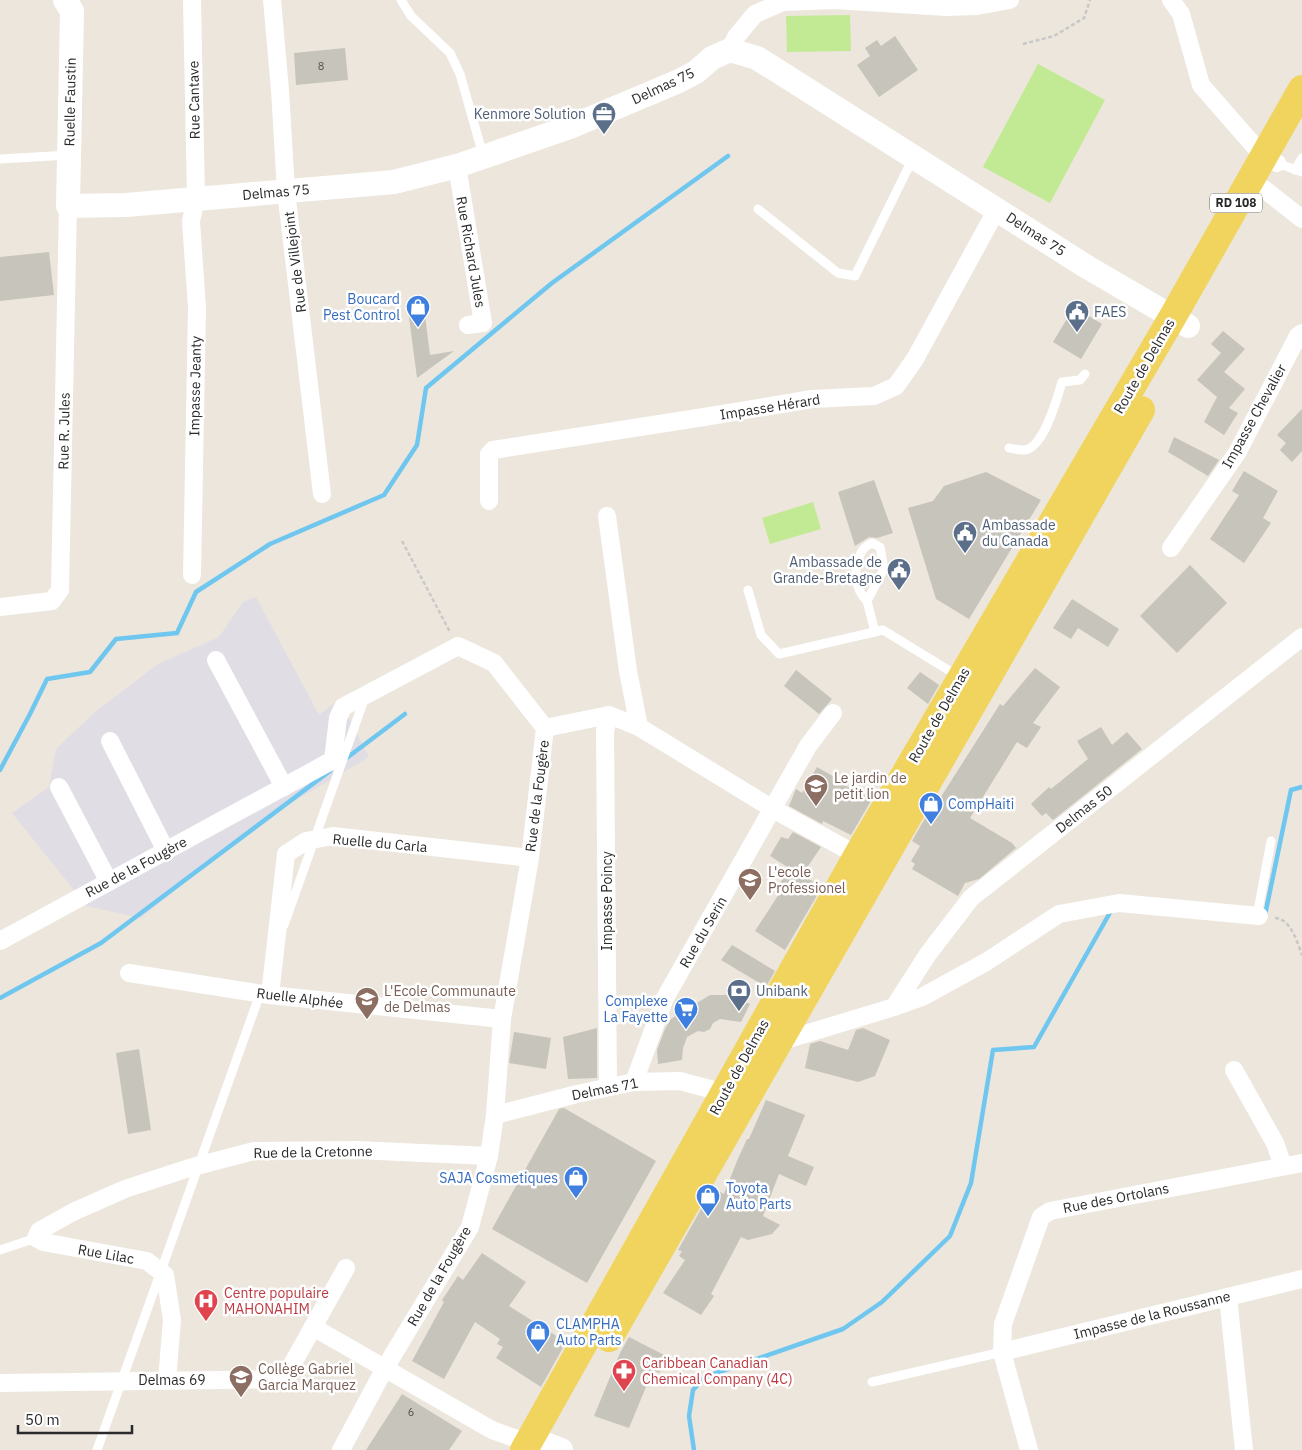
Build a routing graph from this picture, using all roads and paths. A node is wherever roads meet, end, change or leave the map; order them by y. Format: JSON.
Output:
{"nodes":[{"id":1,"x":66,"y":0,"type":"edge"},
{"id":2,"x":192,"y":0,"type":"edge"},
{"id":3,"x":272,"y":0,"type":"edge"},
{"id":4,"x":401,"y":0,"type":"edge"},
{"id":5,"x":1010,"y":0,"type":"edge"},
{"id":6,"x":1090,"y":0,"type":"edge"},
{"id":7,"x":1171,"y":0,"type":"edge"},
{"id":8,"x":1023,"y":44,"type":"dead end"},
{"id":9,"x":730,"y":50,"type":"junction"},
{"id":10,"x":1302,"y":89,"type":"edge"},
{"id":11,"x":1302,"y":120,"type":"edge"},
{"id":12,"x":69,"y":155,"type":"junction"},
{"id":13,"x":484,"y":158,"type":"junction"},
{"id":14,"x":913,"y":158,"type":"junction"},
{"id":15,"x":0,"y":159,"type":"edge"},
{"id":16,"x":1288,"y":164,"type":"edge"},
{"id":17,"x":456,"y":166,"type":"junction"},
{"id":18,"x":1264,"y":189,"type":"junction"},
{"id":19,"x":286,"y":191,"type":"junction"},
{"id":20,"x":196,"y":199,"type":"junction"},
{"id":21,"x":68,"y":206,"type":"junction"},
{"id":22,"x":758,"y":209,"type":"dead end"},
{"id":23,"x":997,"y":209,"type":"junction"},
{"id":24,"x":1302,"y":219,"type":"edge"},
{"id":25,"x":1180,"y":322,"type":"junction"},
{"id":26,"x":468,"y":325,"type":"dead end"},
{"id":27,"x":1302,"y":334,"type":"edge"},
{"id":28,"x":1085,"y":374,"type":"dead end"},
{"id":29,"x":1009,"y":448,"type":"dead end"},
{"id":30,"x":322,"y":494,"type":"dead end"},
{"id":31,"x":489,"y":501,"type":"dead end"},
{"id":32,"x":607,"y":516,"type":"dead end"},
{"id":33,"x":402,"y":541,"type":"dead end"},
{"id":34,"x":1170,"y":548,"type":"dead end"},
{"id":35,"x":192,"y":575,"type":"dead end"},
{"id":36,"x":748,"y":590,"type":"dead end"},
{"id":37,"x":867,"y":601,"type":"junction"},
{"id":38,"x":0,"y":607,"type":"edge"},
{"id":39,"x":875,"y":632,"type":"junction"},
{"id":40,"x":1302,"y":636,"type":"edge"},
{"id":41,"x":458,"y":646,"type":"junction"},
{"id":42,"x":216,"y":660,"type":"dead end"},
{"id":43,"x":970,"y":684,"type":"junction"},
{"id":44,"x":366,"y":695,"type":"junction"},
{"id":45,"x":833,"y":713,"type":"dead end"},
{"id":46,"x":609,"y":715,"type":"junction"},
{"id":47,"x":639,"y":727,"type":"junction"},
{"id":48,"x":545,"y":728,"type":"junction"},
{"id":49,"x":110,"y":741,"type":"dead end"},
{"id":50,"x":59,"y":787,"type":"dead end"},
{"id":51,"x":284,"y":787,"type":"junction"},
{"id":52,"x":773,"y":809,"type":"junction"},
{"id":53,"x":1271,"y":841,"type":"dead end"},
{"id":54,"x":166,"y":850,"type":"junction"},
{"id":55,"x":530,"y":858,"type":"junction"},
{"id":56,"x":868,"y":861,"type":"junction"},
{"id":57,"x":109,"y":882,"type":"junction"},
{"id":58,"x":1258,"y":916,"type":"joint"},
{"id":59,"x":1280,"y":918,"type":"dead end"},
{"id":60,"x":0,"y":941,"type":"edge"},
{"id":61,"x":1302,"y":955,"type":"edge"},
{"id":62,"x":129,"y":972,"type":"dead end"},
{"id":63,"x":270,"y":995,"type":"junction"},
{"id":64,"x":894,"y":1007,"type":"junction"},
{"id":65,"x":502,"y":1019,"type":"junction"},
{"id":66,"x":779,"y":1042,"type":"junction"},
{"id":67,"x":1234,"y":1070,"type":"dead end"},
{"id":68,"x":634,"y":1082,"type":"junction"},
{"id":69,"x":608,"y":1087,"type":"junction"},
{"id":70,"x":735,"y":1096,"type":"junction"},
{"id":71,"x":495,"y":1115,"type":"junction"},
{"id":72,"x":489,"y":1156,"type":"junction"},
{"id":73,"x":1302,"y":1163,"type":"edge"},
{"id":74,"x":1283,"y":1166,"type":"junction"},
{"id":75,"x":36,"y":1238,"type":"junction"},
{"id":76,"x":0,"y":1250,"type":"edge"},
{"id":77,"x":346,"y":1268,"type":"dead end"},
{"id":78,"x":1302,"y":1279,"type":"edge"},
{"id":79,"x":1228,"y":1297,"type":"junction"},
{"id":80,"x":314,"y":1327,"type":"junction"},
{"id":81,"x":1002,"y":1352,"type":"junction"},
{"id":82,"x":385,"y":1368,"type":"junction"},
{"id":83,"x":168,"y":1380,"type":"junction"},
{"id":84,"x":872,"y":1382,"type":"dead end"},
{"id":85,"x":0,"y":1383,"type":"edge"},
{"id":86,"x":541,"y":1448,"type":"edge"},
{"id":87,"x":97,"y":1450,"type":"edge"},
{"id":88,"x":342,"y":1450,"type":"edge"},
{"id":89,"x":1029,"y":1450,"type":"edge"},
{"id":90,"x":1244,"y":1450,"type":"edge"}],
"edges":[{"from":1,"to":12,"type":"street","name":"Ruelle Faustin"},
{"from":2,"to":20,"type":"street","name":"Rue Cantave"},
{"from":3,"to":19,"type":"street","name":"Rue de Villejoint"},
{"from":4,"to":13,"type":"lane"},
{"from":5,"to":9,"type":"street"},
{"from":6,"to":8,"type":"path"},
{"from":7,"to":16,"type":"street"},
{"from":9,"to":13,"type":"street","name":"Delmas 75"},
{"from":9,"to":14,"type":"street","name":"Delmas 75"},
{"from":10,"to":16,"type":"main road","name":"Route de Delmas","number":"RD 108"},
{"from":11,"to":16,"type":"main road","name":"Route de Delmas","number":"RD 108"},
{"from":12,"to":15,"type":"lane"},
{"from":12,"to":21,"type":"street","name":"Ruelle Faustin"},
{"from":13,"to":17,"type":"street","name":"Delmas 75"},
{"from":14,"to":22,"type":"lane"},
{"from":14,"to":23,"type":"street","name":"Delmas 75"},
{"from":16,"to":18,"type":"main road","name":"Route de Delmas","number":"RD 108"},
{"from":16,"to":25,"type":"main road","name":"Route de Delmas","number":"RD 108"},
{"from":17,"to":19,"type":"street","name":"Delmas 75"},
{"from":17,"to":26,"type":"street","name":"Rue Richard Jules"},
{"from":18,"to":24,"type":"street"},
{"from":18,"to":25,"type":"main road","name":"Route de Delmas","number":"RD 108"},
{"from":19,"to":20,"type":"street","name":"Delmas 75"},
{"from":19,"to":30,"type":"street","name":"Rue de Villejoint"},
{"from":20,"to":21,"type":"street","name":"Delmas 75"},
{"from":20,"to":35,"type":"street","name":"Impasse Jeanty"},
{"from":21,"to":38,"type":"street","name":"Rue R. Jules"},
{"from":23,"to":25,"type":"street","name":"Delmas 75"},
{"from":23,"to":31,"type":"street","name":"Impasse Hérard"},
{"from":25,"to":43,"type":"main road","name":"Route de Delmas","number":"RD 108"},
{"from":27,"to":34,"type":"street","name":"Impasse Chevalier"},
{"from":28,"to":29,"type":"lane"},
{"from":32,"to":47,"type":"street"},
{"from":33,"to":41,"type":"path"},
{"from":36,"to":39,"type":"lane"},
{"from":37,"to":37,"type":"lane"},
{"from":37,"to":39,"type":"lane"},
{"from":39,"to":43,"type":"lane"},
{"from":40,"to":64,"type":"street","name":"Delmas 50"},
{"from":41,"to":44,"type":"street","name":"Rue de la Fougère"},
{"from":41,"to":48,"type":"street","name":"Rue de la Fougère"},
{"from":42,"to":51,"type":"street"},
{"from":43,"to":56,"type":"main road","name":"Route de Delmas","number":"RD 108"},
{"from":44,"to":51,"type":"street","name":"Rue de la Fougère"},
{"from":44,"to":87,"type":"lane"},
{"from":45,"to":52,"type":"street","name":"Rue du Serin"},
{"from":46,"to":47,"type":"street"},
{"from":46,"to":48,"type":"street"},
{"from":46,"to":69,"type":"street","name":"Impasse Poincy"},
{"from":47,"to":52,"type":"street"},
{"from":48,"to":55,"type":"street","name":"Rue de la Fougère"},
{"from":49,"to":54,"type":"street"},
{"from":50,"to":57,"type":"street"},
{"from":51,"to":54,"type":"street","name":"Rue de la Fougère"},
{"from":52,"to":56,"type":"street"},
{"from":52,"to":68,"type":"street","name":"Rue du Serin"},
{"from":53,"to":58,"type":"lane"},
{"from":54,"to":57,"type":"street","name":"Rue de la Fougère"},
{"from":55,"to":63,"type":"street","name":"Ruelle du Carla"},
{"from":55,"to":65,"type":"street","name":"Rue de la Fougère"},
{"from":56,"to":66,"type":"main road","name":"Route de Delmas","number":"RD 108"},
{"from":56,"to":70,"type":"main road","name":"Route de Delmas","number":"RD 108"},
{"from":57,"to":60,"type":"street","name":"Rue de la Fougère"},
{"from":58,"to":64,"type":"street"},
{"from":59,"to":61,"type":"path"},
{"from":62,"to":63,"type":"street","name":"Ruelle Alphée"},
{"from":63,"to":65,"type":"street","name":"Ruelle Alphée"},
{"from":64,"to":66,"type":"street"},
{"from":65,"to":71,"type":"street","name":"Rue de la Fougère"},
{"from":66,"to":70,"type":"main road","name":"Route de Delmas","number":"RD 108"},
{"from":67,"to":74,"type":"street"},
{"from":68,"to":69,"type":"street","name":"Delmas 71"},
{"from":68,"to":70,"type":"street","name":"Delmas 71"},
{"from":69,"to":71,"type":"street","name":"Delmas 71"},
{"from":70,"to":86,"type":"main road","name":"Route de Delmas","number":"RD 108"},
{"from":71,"to":72,"type":"street","name":"Rue de la Fougère"},
{"from":72,"to":75,"type":"street","name":"Rue de la Cretonne"},
{"from":72,"to":82,"type":"street","name":"Rue de la Fougère"},
{"from":73,"to":74,"type":"street","name":"Rue des Ortolans"},
{"from":74,"to":81,"type":"street","name":"Rue des Ortolans"},
{"from":75,"to":76,"type":"lane"},
{"from":75,"to":83,"type":"street","name":"Rue Lilac"},
{"from":77,"to":80,"type":"street","name":"Delmas 69"},
{"from":78,"to":79,"type":"street","name":"Impasse de la Roussanne"},
{"from":79,"to":81,"type":"street","name":"Impasse de la Roussanne"},
{"from":79,"to":90,"type":"street"},
{"from":80,"to":82,"type":"street"},
{"from":80,"to":83,"type":"street","name":"Delmas 69"},
{"from":81,"to":84,"type":"lane"},
{"from":81,"to":89,"type":"street","name":"Rue des Ortolans"},
{"from":82,"to":86,"type":"street"},
{"from":82,"to":88,"type":"street","name":"Rue de la Fougère"},
{"from":83,"to":85,"type":"street","name":"Delmas 69"}]}
